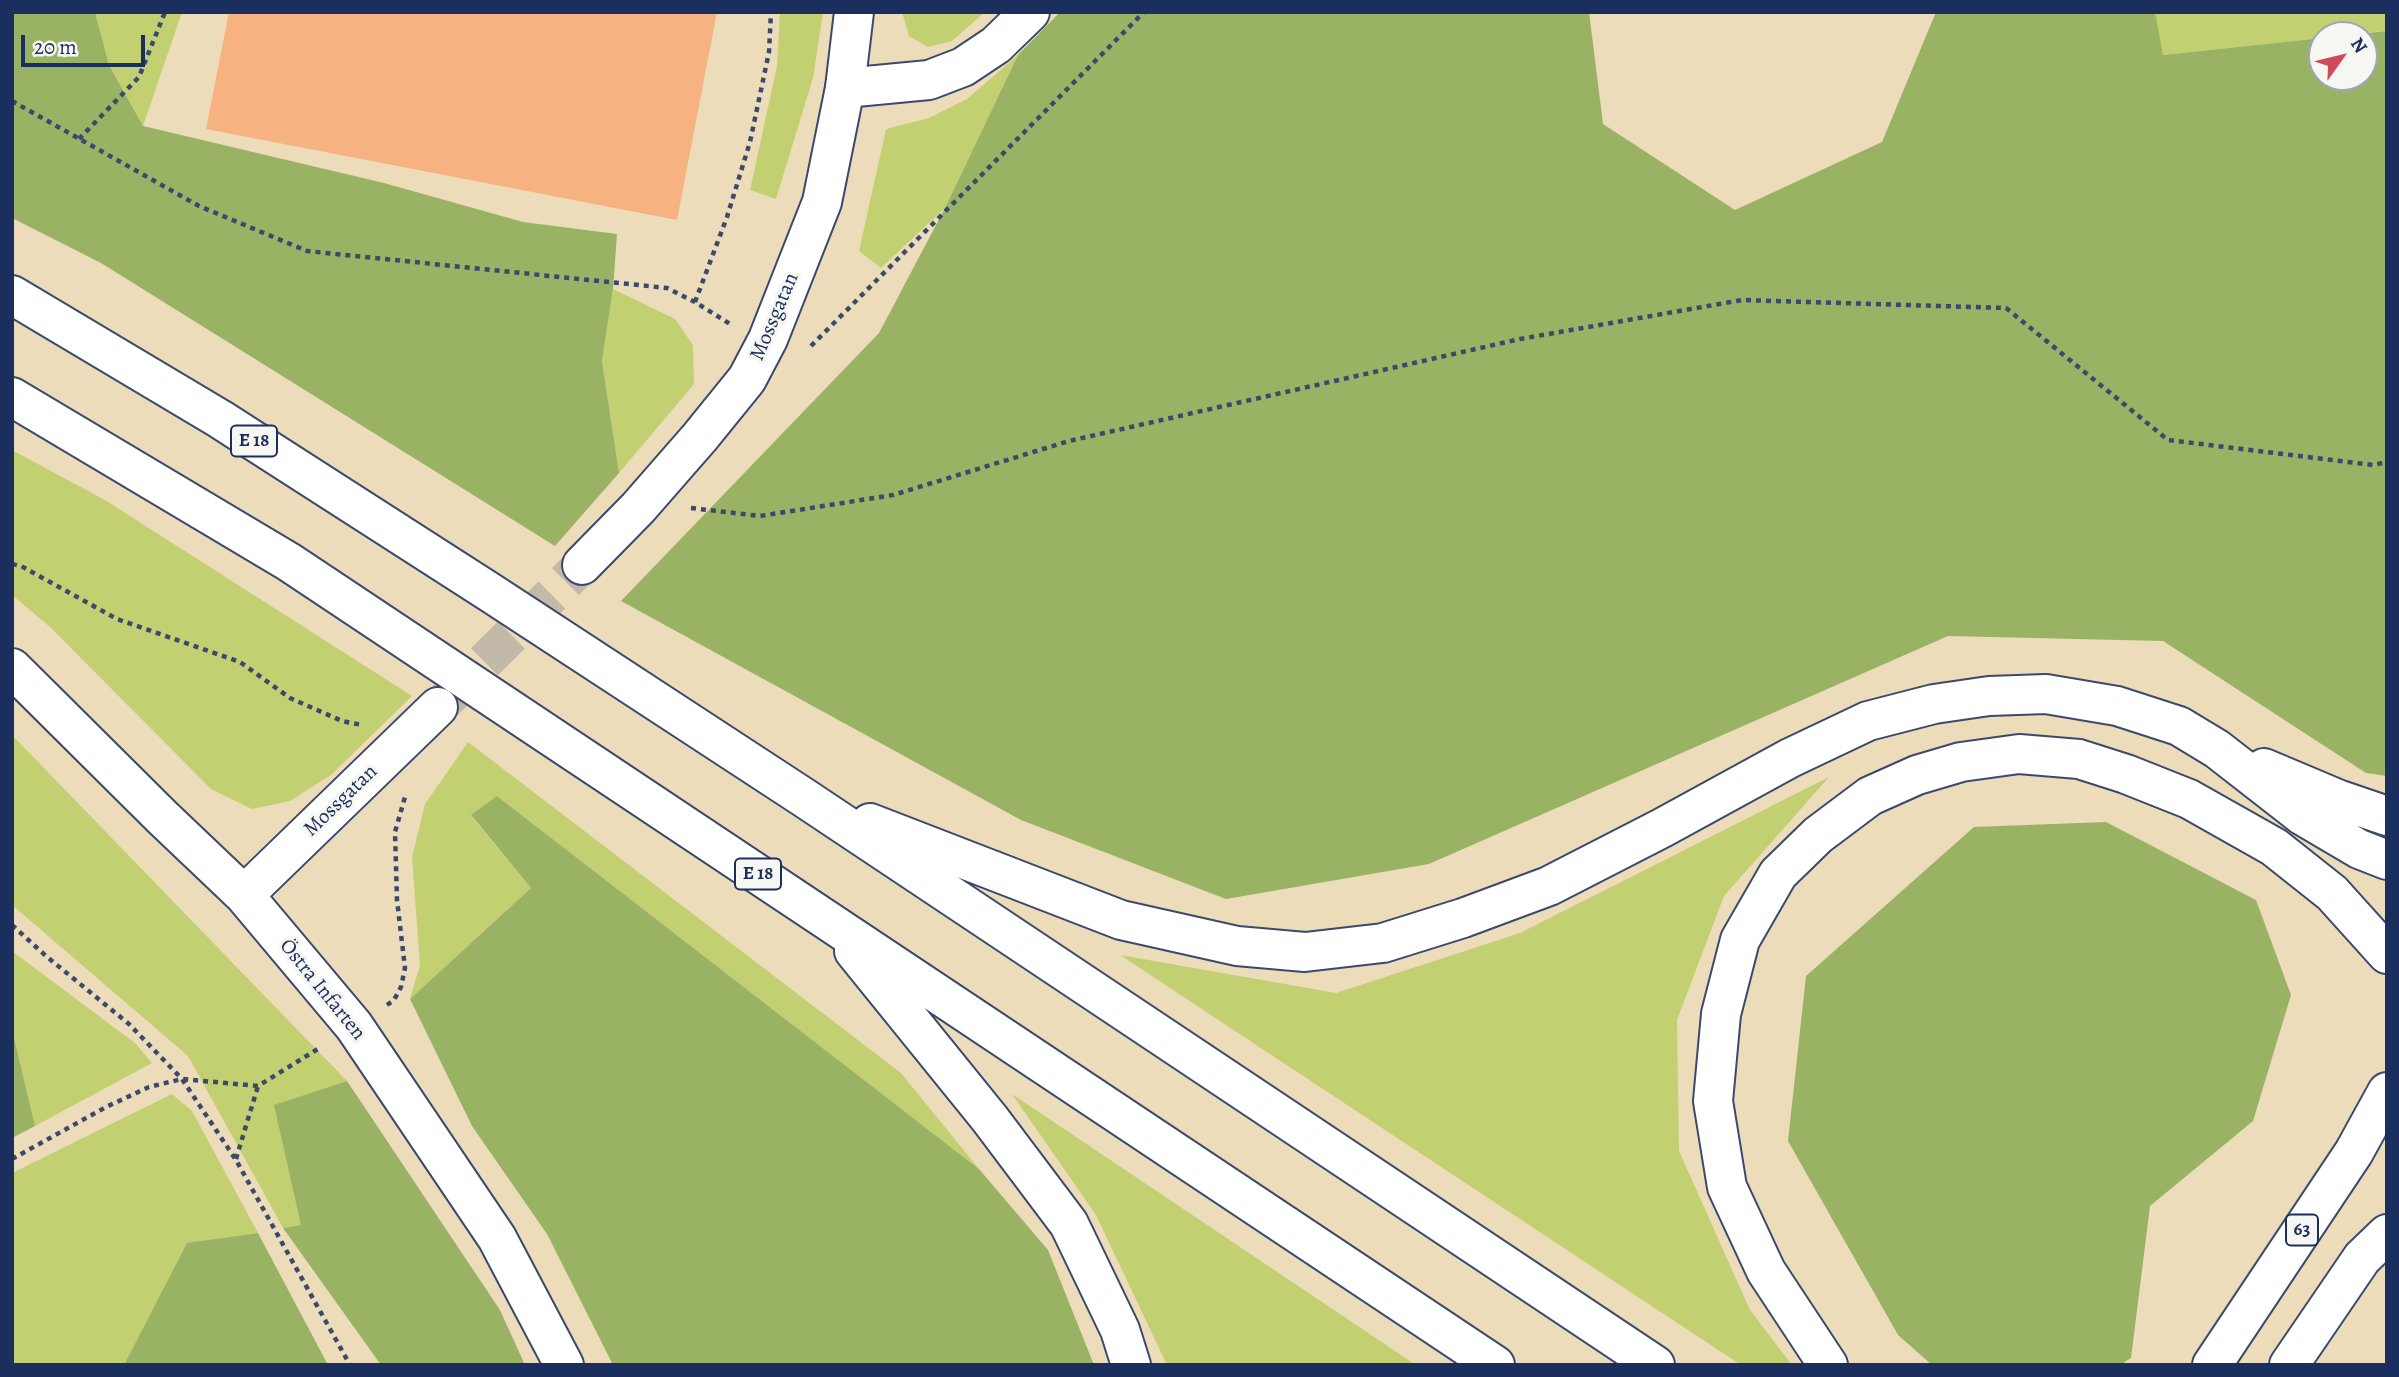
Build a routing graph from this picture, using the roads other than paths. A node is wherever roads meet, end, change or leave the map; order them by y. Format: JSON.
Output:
{"nodes":[{"id":1,"x":854,"y":12,"type":"edge"},
{"id":2,"x":1030,"y":12,"type":"edge"},
{"id":3,"x":845,"y":88,"type":"junction"},
{"id":4,"x":12,"y":295,"type":"edge"},
{"id":5,"x":12,"y":397,"type":"edge"},
{"id":6,"x":582,"y":565,"type":"tunnel mouth"},
{"id":7,"x":12,"y":668,"type":"edge"},
{"id":8,"x":438,"y":707,"type":"tunnel mouth"},
{"id":9,"x":2217,"y":749,"type":"junction"},
{"id":10,"x":803,"y":797,"type":"junction"},
{"id":11,"x":2387,"y":816,"type":"edge"},
{"id":12,"x":2387,"y":860,"type":"edge"},
{"id":13,"x":244,"y":895,"type":"junction"},
{"id":14,"x":831,"y":922,"type":"junction"},
{"id":15,"x":2387,"y":954,"type":"edge"},
{"id":16,"x":2387,"y":1092,"type":"edge"},
{"id":17,"x":2387,"y":1234,"type":"edge"},
{"id":18,"x":564,"y":1365,"type":"edge"},
{"id":19,"x":1131,"y":1365,"type":"edge"},
{"id":20,"x":1496,"y":1365,"type":"edge"},
{"id":21,"x":1656,"y":1365,"type":"edge"},
{"id":22,"x":1828,"y":1365,"type":"edge"},
{"id":23,"x":2212,"y":1365,"type":"edge"},
{"id":24,"x":2289,"y":1365,"type":"edge"}],
"edges":[{"from":1,"to":3,"type":"main road","name":"Mossgatan"},
{"from":2,"to":3,"type":"main road"},
{"from":3,"to":6,"type":"main road","name":"Mossgatan"},
{"from":4,"to":10,"type":"main road","number":"E 18"},
{"from":5,"to":14,"type":"main road","number":"E 18"},
{"from":7,"to":13,"type":"main road","name":"Östra Infarten"},
{"from":8,"to":13,"type":"main road","name":"Mossgatan"},
{"from":9,"to":10,"type":"main road"},
{"from":9,"to":11,"type":"main road"},
{"from":9,"to":12,"type":"main road"},
{"from":10,"to":21,"type":"main road","number":"E 18"},
{"from":13,"to":18,"type":"main road","name":"Östra Infarten"},
{"from":14,"to":19,"type":"main road"},
{"from":14,"to":20,"type":"main road","number":"E 18"},
{"from":15,"to":22,"type":"main road"},
{"from":16,"to":23,"type":"main road","number":"63"},
{"from":17,"to":24,"type":"main road"}]}
